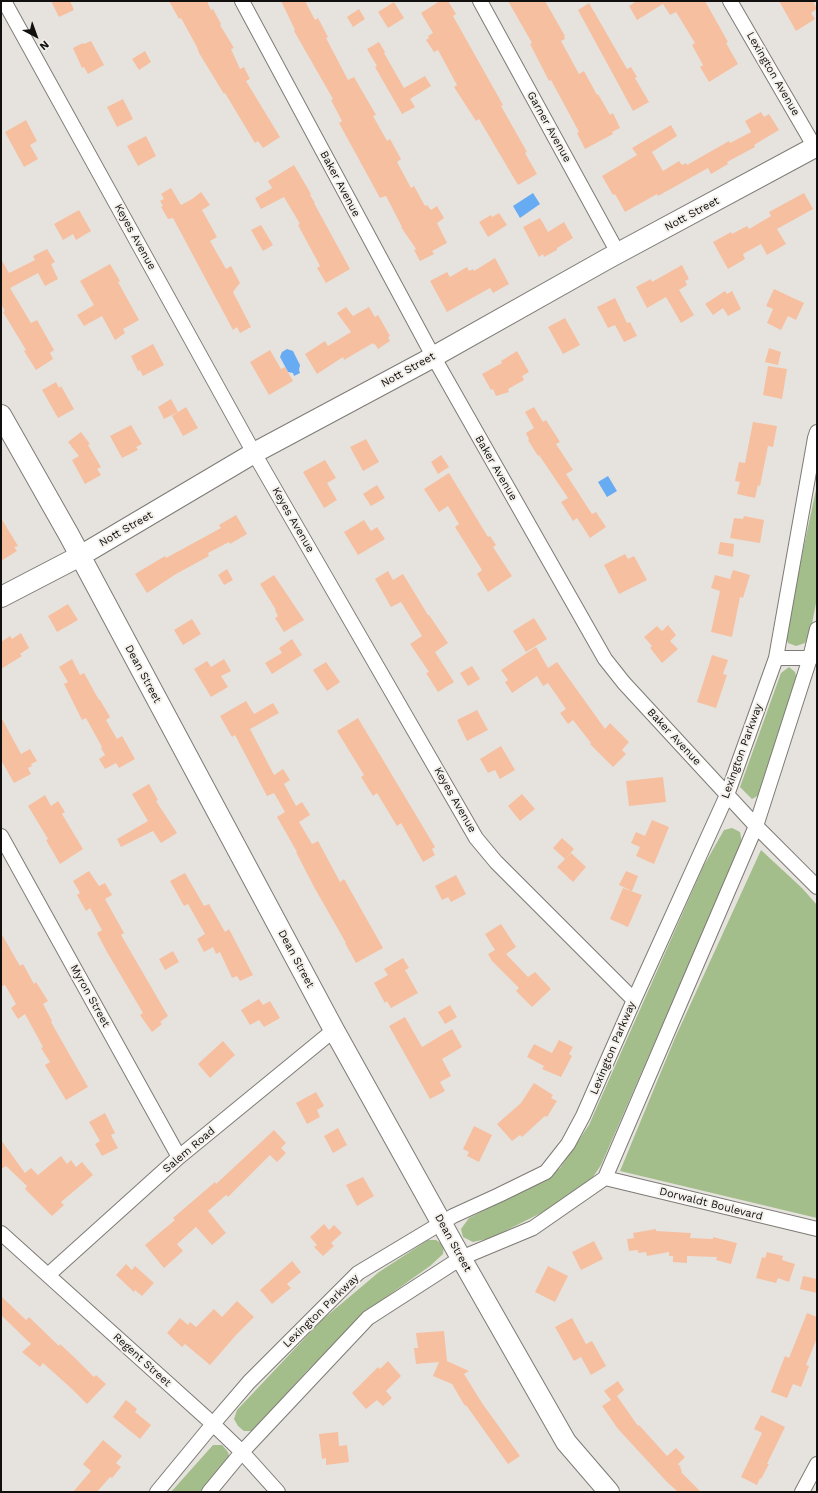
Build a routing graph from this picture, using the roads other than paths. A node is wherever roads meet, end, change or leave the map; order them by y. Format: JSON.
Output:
{"nodes":[{"id":1,"x":4,"y":1,"type":"edge"},
{"id":2,"x":242,"y":1,"type":"edge"},
{"id":3,"x":480,"y":1,"type":"edge"},
{"id":4,"x":730,"y":1,"type":"edge"},
{"id":5,"x":816,"y":148,"type":"edge"},
{"id":6,"x":618,"y":253,"type":"junction"},
{"id":7,"x":433,"y":356,"type":"junction"},
{"id":8,"x":1,"y":415,"type":"edge"},
{"id":9,"x":817,"y":432,"type":"edge"},
{"id":10,"x":254,"y":453,"type":"junction"},
{"id":11,"x":80,"y":556,"type":"junction"},
{"id":12,"x":1,"y":597,"type":"edge"},
{"id":13,"x":817,"y":629,"type":"edge"},
{"id":14,"x":814,"y":657,"type":"edge"},
{"id":15,"x":776,"y":658,"type":"junction"},
{"id":16,"x":727,"y":795,"type":"junction"},
{"id":17,"x":756,"y":826,"type":"junction"},
{"id":18,"x":1,"y":836,"type":"edge"},
{"id":19,"x":815,"y":881,"type":"edge"},
{"id":20,"x":634,"y":1000,"type":"junction"},
{"id":21,"x":334,"y":1030,"type":"junction"},
{"id":22,"x":179,"y":1157,"type":"junction"},
{"id":23,"x":604,"y":1178,"type":"junction"},
{"id":24,"x":441,"y":1222,"type":"junction"},
{"id":25,"x":817,"y":1230,"type":"edge"},
{"id":26,"x":1,"y":1233,"type":"edge"},
{"id":27,"x":461,"y":1258,"type":"junction"},
{"id":28,"x":48,"y":1275,"type":"junction"},
{"id":29,"x":213,"y":1424,"type":"junction"},
{"id":30,"x":242,"y":1452,"type":"junction"},
{"id":31,"x":817,"y":1464,"type":"edge"},
{"id":32,"x":157,"y":1492,"type":"edge"},
{"id":33,"x":209,"y":1492,"type":"edge"},
{"id":34,"x":278,"y":1492,"type":"edge"},
{"id":35,"x":609,"y":1492,"type":"edge"},
{"id":36,"x":802,"y":1492,"type":"edge"}],
"edges":[{"from":1,"to":10,"type":"street","name":"Keyes Avenue"},
{"from":2,"to":7,"type":"street","name":"Baker Avenue"},
{"from":3,"to":6,"type":"street","name":"Garner Avenue"},
{"from":4,"to":5,"type":"street","name":"Lexington Avenue"},
{"from":5,"to":6,"type":"street","name":"Nott Street"},
{"from":6,"to":7,"type":"street","name":"Nott Street"},
{"from":7,"to":10,"type":"street","name":"Nott Street"},
{"from":7,"to":16,"type":"street","name":"Baker Avenue"},
{"from":8,"to":11,"type":"street","name":"Dean Street"},
{"from":9,"to":15,"type":"street","name":"Lexington Parkway"},
{"from":10,"to":11,"type":"street","name":"Nott Street"},
{"from":10,"to":20,"type":"street","name":"Keyes Avenue"},
{"from":11,"to":12,"type":"street","name":"Nott Street"},
{"from":11,"to":21,"type":"street","name":"Dean Street"},
{"from":13,"to":14,"type":"street"},
{"from":14,"to":15,"type":"street"},
{"from":14,"to":17,"type":"street"},
{"from":15,"to":16,"type":"street","name":"Lexington Parkway"},
{"from":16,"to":17,"type":"street","name":"Baker Avenue"},
{"from":16,"to":20,"type":"street","name":"Lexington Parkway"},
{"from":17,"to":19,"type":"street","name":"Baker Avenue"},
{"from":17,"to":23,"type":"street"},
{"from":18,"to":22,"type":"street","name":"Myron Street"},
{"from":20,"to":24,"type":"street","name":"Lexington Parkway"},
{"from":21,"to":22,"type":"street","name":"Salem Road"},
{"from":21,"to":24,"type":"street","name":"Dean Street"},
{"from":22,"to":28,"type":"street","name":"Salem Road"},
{"from":23,"to":25,"type":"street","name":"Dorwaldt Boulevard"},
{"from":23,"to":27,"type":"street"},
{"from":24,"to":27,"type":"street","name":"Dean Street"},
{"from":24,"to":29,"type":"street","name":"Lexington Parkway"},
{"from":26,"to":28,"type":"street","name":"Regent Street"},
{"from":27,"to":30,"type":"street"},
{"from":27,"to":35,"type":"street","name":"Dean Street"},
{"from":28,"to":29,"type":"street","name":"Regent Street"},
{"from":29,"to":30,"type":"street","name":"Regent Street"},
{"from":29,"to":32,"type":"street","name":"Lexington Parkway"},
{"from":30,"to":33,"type":"street"},
{"from":30,"to":34,"type":"street","name":"Regent Street"},
{"from":31,"to":36,"type":"street"}]}
